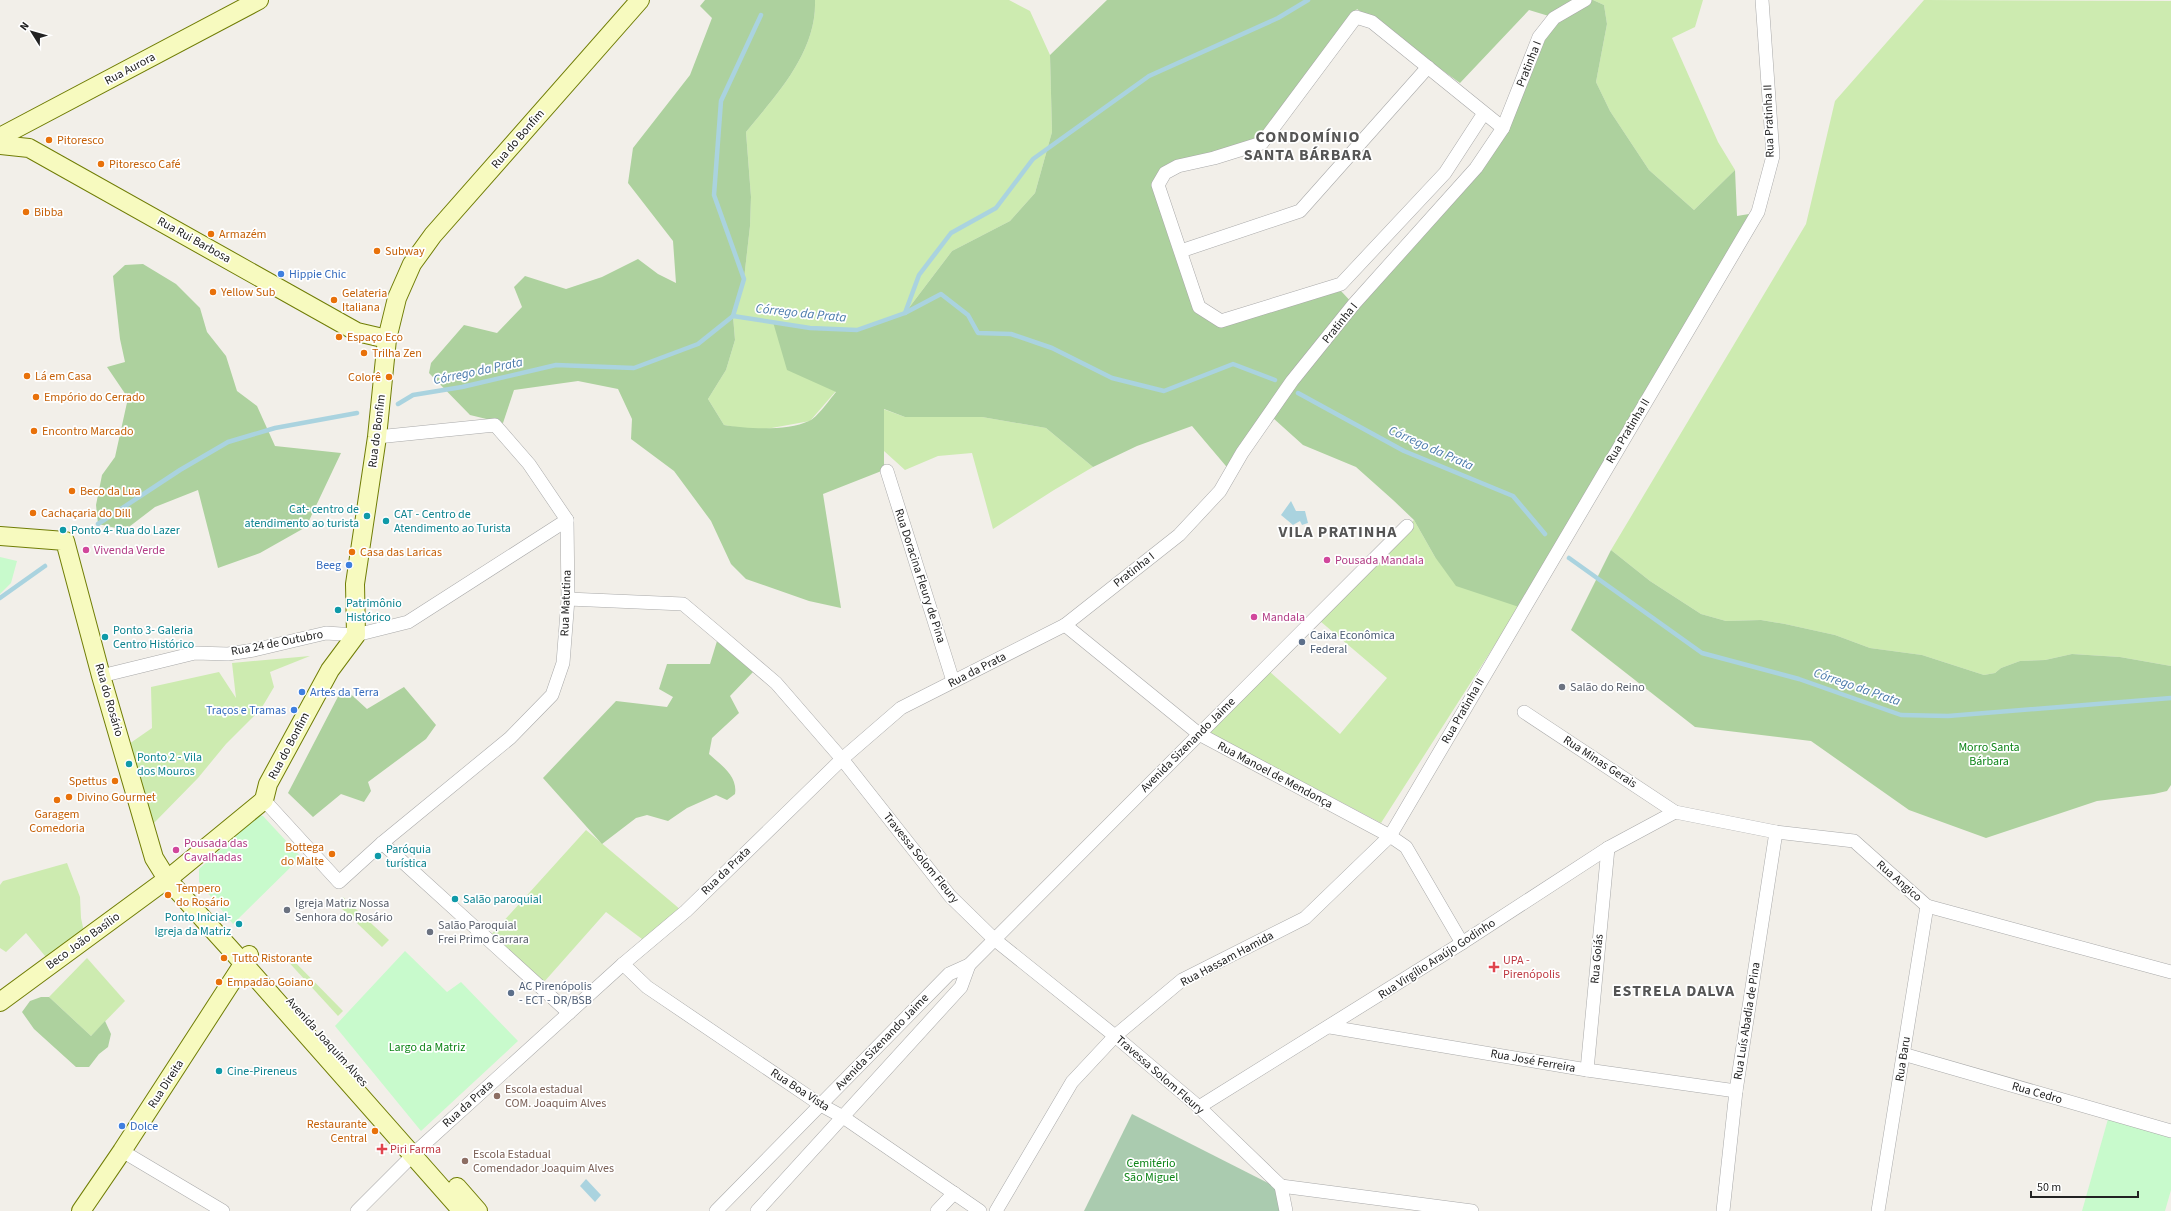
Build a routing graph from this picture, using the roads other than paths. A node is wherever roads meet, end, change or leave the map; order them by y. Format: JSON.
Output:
{"nodes":[{"id":1,"x":640,"y":0,"type":"edge"},
{"id":2,"x":1585,"y":0,"type":"edge"},
{"id":3,"x":1762,"y":0,"type":"edge"},
{"id":4,"x":252,"y":2,"type":"edge"},
{"id":5,"x":1428,"y":67,"type":"junction"},
{"id":6,"x":1484,"y":112,"type":"junction"},
{"id":7,"x":43,"y":116,"type":"junction"},
{"id":8,"x":1503,"y":128,"type":"junction"},
{"id":9,"x":0,"y":138,"type":"edge"},
{"id":10,"x":0,"y":145,"type":"edge"},
{"id":11,"x":30,"y":148,"type":"junction"},
{"id":12,"x":1180,"y":251,"type":"junction"},
{"id":13,"x":387,"y":339,"type":"junction"},
{"id":14,"x":377,"y":437,"type":"junction"},
{"id":15,"x":887,"y":471,"type":"dead end"},
{"id":16,"x":567,"y":520,"type":"junction"},
{"id":17,"x":1407,"y":526,"type":"dead end"},
{"id":18,"x":0,"y":536,"type":"edge"},
{"id":19,"x":568,"y":599,"type":"junction"},
{"id":20,"x":1065,"y":625,"type":"junction"},
{"id":21,"x":356,"y":635,"type":"junction"},
{"id":22,"x":101,"y":676,"type":"junction"},
{"id":23,"x":953,"y":682,"type":"junction"},
{"id":24,"x":1524,"y":712,"type":"dead end"},
{"id":25,"x":1198,"y":734,"type":"junction"},
{"id":26,"x":842,"y":759,"type":"junction"},
{"id":27,"x":264,"y":800,"type":"junction"},
{"id":28,"x":1675,"y":812,"type":"junction"},
{"id":29,"x":1776,"y":832,"type":"junction"},
{"id":30,"x":1390,"y":836,"type":"junction"},
{"id":31,"x":382,"y":843,"type":"junction"},
{"id":32,"x":1608,"y":848,"type":"junction"},
{"id":33,"x":170,"y":877,"type":"junction"},
{"id":34,"x":1927,"y":906,"type":"junction"},
{"id":35,"x":994,"y":940,"type":"junction"},
{"id":36,"x":1462,"y":943,"type":"junction"},
{"id":37,"x":246,"y":959,"type":"junction"},
{"id":38,"x":623,"y":964,"type":"junction"},
{"id":39,"x":969,"y":965,"type":"junction"},
{"id":40,"x":2171,"y":972,"type":"edge"},
{"id":41,"x":0,"y":1002,"type":"edge"},
{"id":42,"x":569,"y":1013,"type":"junction"},
{"id":43,"x":1330,"y":1026,"type":"junction"},
{"id":44,"x":1115,"y":1036,"type":"junction"},
{"id":45,"x":1904,"y":1054,"type":"junction"},
{"id":46,"x":1587,"y":1070,"type":"junction"},
{"id":47,"x":1736,"y":1091,"type":"junction"},
{"id":48,"x":821,"y":1105,"type":"junction"},
{"id":49,"x":1199,"y":1107,"type":"junction"},
{"id":50,"x":843,"y":1117,"type":"junction"},
{"id":51,"x":2171,"y":1131,"type":"edge"},
{"id":52,"x":122,"y":1151,"type":"junction"},
{"id":53,"x":417,"y":1151,"type":"junction"},
{"id":54,"x":1281,"y":1186,"type":"junction"},
{"id":55,"x":954,"y":1193,"type":"junction"},
{"id":56,"x":81,"y":1211,"type":"edge"},
{"id":57,"x":223,"y":1211,"type":"edge"},
{"id":58,"x":357,"y":1211,"type":"edge"},
{"id":59,"x":462,"y":1211,"type":"edge"},
{"id":60,"x":478,"y":1211,"type":"edge"},
{"id":61,"x":716,"y":1211,"type":"edge"},
{"id":62,"x":757,"y":1211,"type":"edge"},
{"id":63,"x":937,"y":1211,"type":"edge"},
{"id":64,"x":980,"y":1211,"type":"edge"},
{"id":65,"x":996,"y":1211,"type":"edge"},
{"id":66,"x":1286,"y":1211,"type":"edge"},
{"id":67,"x":1472,"y":1211,"type":"edge"},
{"id":68,"x":1723,"y":1211,"type":"edge"},
{"id":69,"x":1878,"y":1211,"type":"edge"}],
"edges":[{"from":1,"to":13,"type":"main road","name":"Rua do Bonfim"},
{"from":2,"to":8,"type":"street","name":"Pratinha I"},
{"from":3,"to":30,"type":"street","name":"Rua Pratinha II"},
{"from":4,"to":7,"type":"main road","name":"Rua Aurora"},
{"from":5,"to":6,"type":"street"},
{"from":5,"to":12,"type":"street"},
{"from":5,"to":12,"type":"street"},
{"from":6,"to":8,"type":"street"},
{"from":6,"to":12,"type":"street"},
{"from":7,"to":9,"type":"main road","name":"Rua Aurora"},
{"from":7,"to":11,"type":"main road"},
{"from":8,"to":20,"type":"street","name":"Pratinha I"},
{"from":10,"to":11,"type":"main road","name":"Rua Rui Barbosa"},
{"from":11,"to":13,"type":"main road","name":"Rua Rui Barbosa"},
{"from":13,"to":14,"type":"main road","name":"Rua do Bonfim"},
{"from":14,"to":16,"type":"street"},
{"from":14,"to":21,"type":"main road","name":"Rua do Bonfim"},
{"from":15,"to":23,"type":"street","name":"Rua Doracina Fleury de Pina"},
{"from":16,"to":19,"type":"street","name":"Rua Matutina"},
{"from":16,"to":21,"type":"street","name":"Rua 24 de Outubro"},
{"from":17,"to":25,"type":"street","name":"Avenida Sizenando Jaime"},
{"from":18,"to":22,"type":"main road","name":"Rua do Rosário"},
{"from":19,"to":26,"type":"street","name":"Travessa Solom Fleury"},
{"from":19,"to":31,"type":"street","name":"Rua Matutina"},
{"from":20,"to":23,"type":"street","name":"Rua da Prata"},
{"from":20,"to":25,"type":"street","name":"Rua Manoel de Mendonça"},
{"from":21,"to":22,"type":"street","name":"Rua 24 de Outubro"},
{"from":21,"to":27,"type":"main road","name":"Rua do Bonfim"},
{"from":22,"to":33,"type":"main road","name":"Rua do Rosário"},
{"from":23,"to":26,"type":"street","name":"Rua da Prata"},
{"from":24,"to":28,"type":"street","name":"Rua Minas Gerais"},
{"from":25,"to":30,"type":"street","name":"Rua Manoel de Mendonça"},
{"from":25,"to":35,"type":"street","name":"Avenida Sizenando Jaime"},
{"from":26,"to":35,"type":"street","name":"Travessa Solom Fleury"},
{"from":26,"to":38,"type":"street","name":"Rua da Prata"},
{"from":27,"to":31,"type":"street","name":"Rua Matutina"},
{"from":27,"to":33,"type":"main road"},
{"from":28,"to":29,"type":"street","name":"Rua Angico"},
{"from":28,"to":32,"type":"street","name":"Rua Virgílio Araújo Godinho"},
{"from":29,"to":34,"type":"street","name":"Rua Angico"},
{"from":29,"to":47,"type":"street","name":"Rua Luís Abadia de Pina"},
{"from":30,"to":36,"type":"street","name":"Rua Manoel de Mendonça"},
{"from":30,"to":44,"type":"street","name":"Rua Hassam Hamida"},
{"from":31,"to":42,"type":"street"},
{"from":32,"to":36,"type":"street","name":"Rua Virgílio Araújo Godinho"},
{"from":32,"to":46,"type":"street","name":"Rua Goiás"},
{"from":33,"to":37,"type":"main road","name":"Avenida Joaquim Alves"},
{"from":33,"to":41,"type":"main road","name":"Beco João Basílio"},
{"from":34,"to":40,"type":"street","name":"Rua Angico"},
{"from":34,"to":45,"type":"street","name":"Rua Baru"},
{"from":35,"to":39,"type":"street","name":"Avenida Sizenando Jaime"},
{"from":35,"to":44,"type":"street","name":"Travessa Solom Fleury"},
{"from":36,"to":43,"type":"street","name":"Rua Virgílio Araújo Godinho"},
{"from":37,"to":52,"type":"main road","name":"Rua Direita"},
{"from":37,"to":53,"type":"main road","name":"Avenida Joaquim Alves"},
{"from":38,"to":42,"type":"street","name":"Rua da Prata"},
{"from":38,"to":48,"type":"street","name":"Rua Boa Vista"},
{"from":39,"to":48,"type":"street","name":"Avenida Sizenando Jaime"},
{"from":39,"to":50,"type":"street","name":"Avenida Sizenando Jaime"},
{"from":42,"to":53,"type":"street","name":"Rua da Prata"},
{"from":43,"to":46,"type":"street","name":"Rua José Ferreira"},
{"from":43,"to":49,"type":"street","name":"Rua Virgílio Araújo Godinho"},
{"from":44,"to":49,"type":"street","name":"Travessa Solom Fleury"},
{"from":44,"to":65,"type":"street","name":"Rua Hassam Hamida"},
{"from":45,"to":51,"type":"street","name":"Rua Cedro"},
{"from":45,"to":69,"type":"street","name":"Rua Baru"},
{"from":46,"to":47,"type":"street","name":"Rua José Ferreira"},
{"from":47,"to":68,"type":"street","name":"Rua Luís Abadia de Pina"},
{"from":48,"to":50,"type":"street","name":"Rua Boa Vista"},
{"from":48,"to":61,"type":"street","name":"Avenida Sizenando Jaime"},
{"from":49,"to":54,"type":"street","name":"Travessa Solom Fleury"},
{"from":50,"to":55,"type":"street","name":"Rua Boa Vista"},
{"from":50,"to":62,"type":"street","name":"Avenida Sizenando Jaime"},
{"from":52,"to":56,"type":"main road","name":"Rua Direita"},
{"from":52,"to":57,"type":"street"},
{"from":53,"to":58,"type":"street","name":"Rua da Prata"},
{"from":53,"to":59,"type":"main road","name":"Avenida Joaquim Alves"},
{"from":53,"to":60,"type":"main road","name":"Avenida Joaquim Alves"},
{"from":54,"to":66,"type":"street"},
{"from":54,"to":67,"type":"street"},
{"from":55,"to":63,"type":"street"},
{"from":55,"to":64,"type":"street","name":"Rua Boa Vista"}]}
